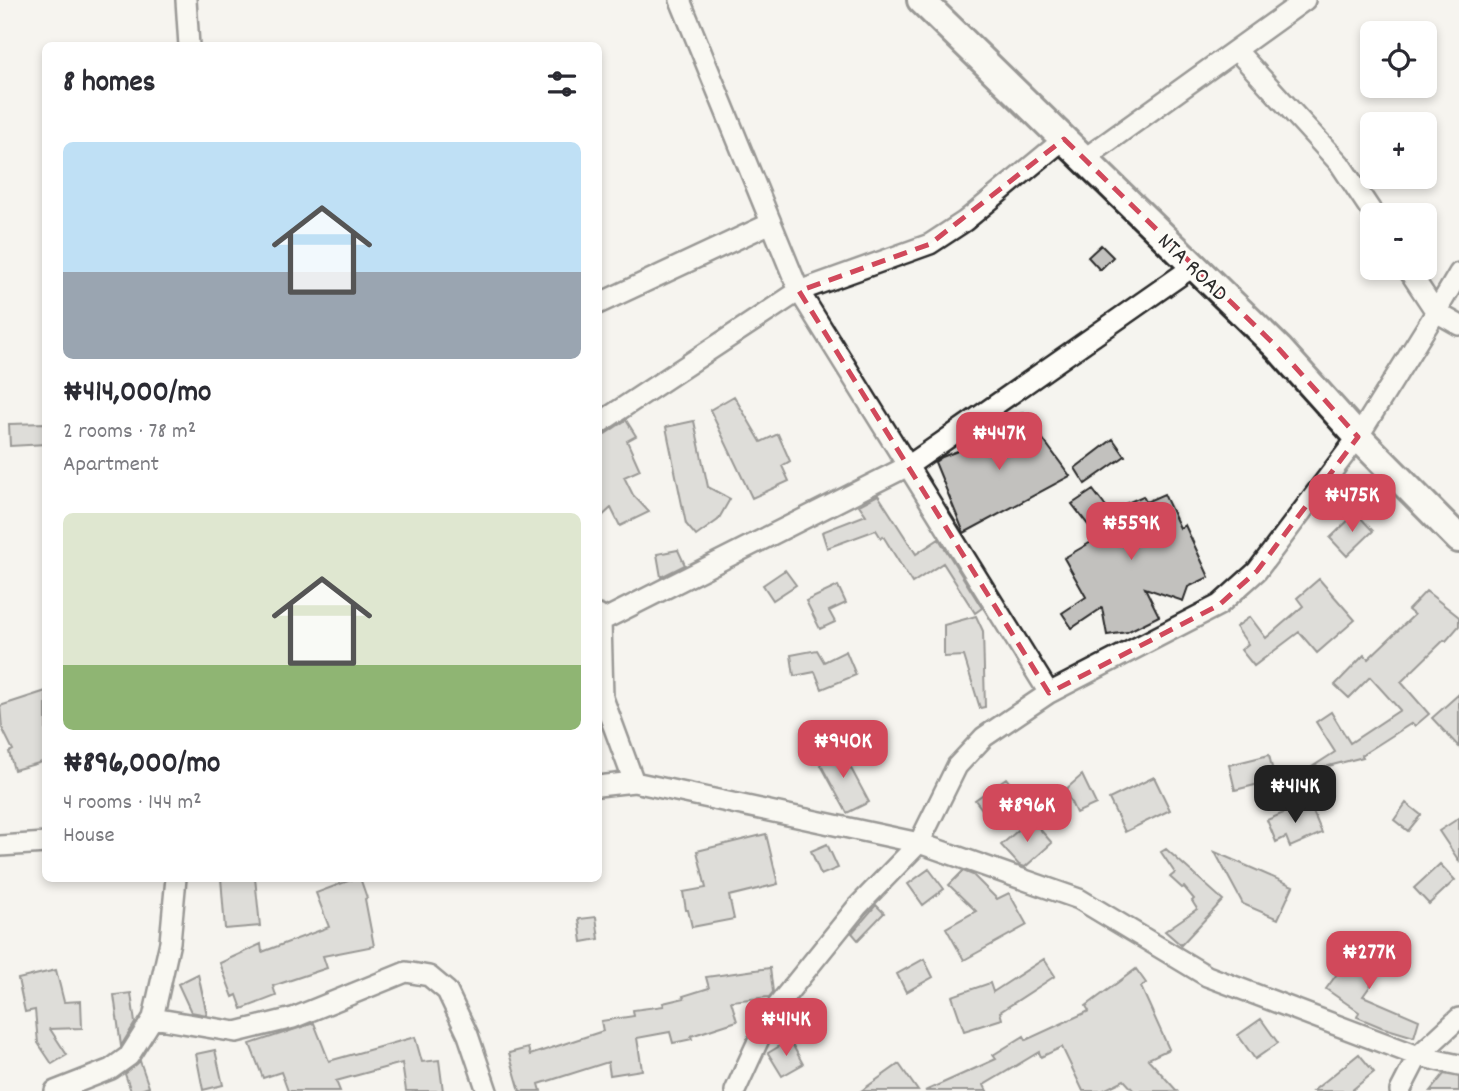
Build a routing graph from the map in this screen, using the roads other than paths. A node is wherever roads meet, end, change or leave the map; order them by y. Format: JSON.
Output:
{"nodes":[{"id":1,"x":186,"y":0,"type":"edge"},
{"id":2,"x":680,"y":0,"type":"edge"},
{"id":3,"x":921,"y":0,"type":"edge"},
{"id":4,"x":1305,"y":0,"type":"edge"},
{"id":5,"x":188,"y":42,"type":"edge"},
{"id":6,"x":1236,"y":50,"type":"junction"},
{"id":7,"x":1064,"y":139,"type":"junction"},
{"id":8,"x":1084,"y":159,"type":"junction"},
{"id":9,"x":1366,"y":203,"type":"edge"},
{"id":10,"x":771,"y":223,"type":"junction"},
{"id":11,"x":1194,"y":266,"type":"junction"},
{"id":12,"x":1459,"y":273,"type":"edge"},
{"id":13,"x":1416,"y":280,"type":"edge"},
{"id":14,"x":799,"y":291,"type":"junction"},
{"id":15,"x":602,"y":302,"type":"edge"},
{"id":16,"x":1436,"y":312,"type":"junction"},
{"id":17,"x":1459,"y":325,"type":"edge"},
{"id":18,"x":602,"y":421,"type":"edge"},
{"id":19,"x":1358,"y":437,"type":"junction"},
{"id":20,"x":908,"y":466,"type":"junction"},
{"id":21,"x":1459,"y":539,"type":"edge"},
{"id":22,"x":602,"y":617,"type":"edge"},
{"id":23,"x":602,"y":671,"type":"edge"},
{"id":24,"x":1049,"y":693,"type":"junction"},
{"id":25,"x":634,"y":782,"type":"junction"},
{"id":26,"x":602,"y":786,"type":"edge"},
{"id":27,"x":42,"y":843,"type":"edge"},
{"id":28,"x":919,"y":843,"type":"junction"},
{"id":29,"x":0,"y":846,"type":"edge"},
{"id":30,"x":176,"y":882,"type":"edge"},
{"id":31,"x":153,"y":1018,"type":"junction"},
{"id":32,"x":1459,"y":1018,"type":"edge"},
{"id":33,"x":1418,"y":1056,"type":"junction"},
{"id":34,"x":1459,"y":1065,"type":"edge"},
{"id":35,"x":55,"y":1091,"type":"edge"},
{"id":36,"x":487,"y":1091,"type":"edge"},
{"id":37,"x":735,"y":1091,"type":"edge"},
{"id":38,"x":1400,"y":1091,"type":"edge"}],
"edges":[{"from":1,"to":5,"type":"street"},
{"from":2,"to":10,"type":"street"},
{"from":3,"to":7,"type":"street","name":"NTA ROAD"},
{"from":4,"to":6,"type":"street"},
{"from":6,"to":8,"type":"street"},
{"from":6,"to":9,"type":"street"},
{"from":7,"to":8,"type":"street","name":"NTA ROAD"},
{"from":7,"to":14,"type":"street"},
{"from":8,"to":11,"type":"street","name":"NTA ROAD"},
{"from":10,"to":14,"type":"street"},
{"from":10,"to":15,"type":"street"},
{"from":11,"to":19,"type":"street","name":"NTA ROAD"},
{"from":11,"to":20,"type":"street"},
{"from":12,"to":16,"type":"street"},
{"from":13,"to":16,"type":"street"},
{"from":14,"to":18,"type":"street"},
{"from":14,"to":20,"type":"street"},
{"from":16,"to":17,"type":"street"},
{"from":16,"to":19,"type":"street"},
{"from":19,"to":21,"type":"street","name":"NTA ROAD"},
{"from":19,"to":24,"type":"street"},
{"from":20,"to":22,"type":"street"},
{"from":20,"to":24,"type":"street"},
{"from":23,"to":25,"type":"street"},
{"from":24,"to":28,"type":"street"},
{"from":25,"to":26,"type":"street"},
{"from":25,"to":28,"type":"street"},
{"from":27,"to":29,"type":"street"},
{"from":28,"to":33,"type":"street"},
{"from":28,"to":37,"type":"street"},
{"from":30,"to":31,"type":"street"},
{"from":31,"to":35,"type":"street"},
{"from":31,"to":36,"type":"street"},
{"from":32,"to":33,"type":"street"},
{"from":33,"to":34,"type":"street"},
{"from":33,"to":38,"type":"street"}]}
